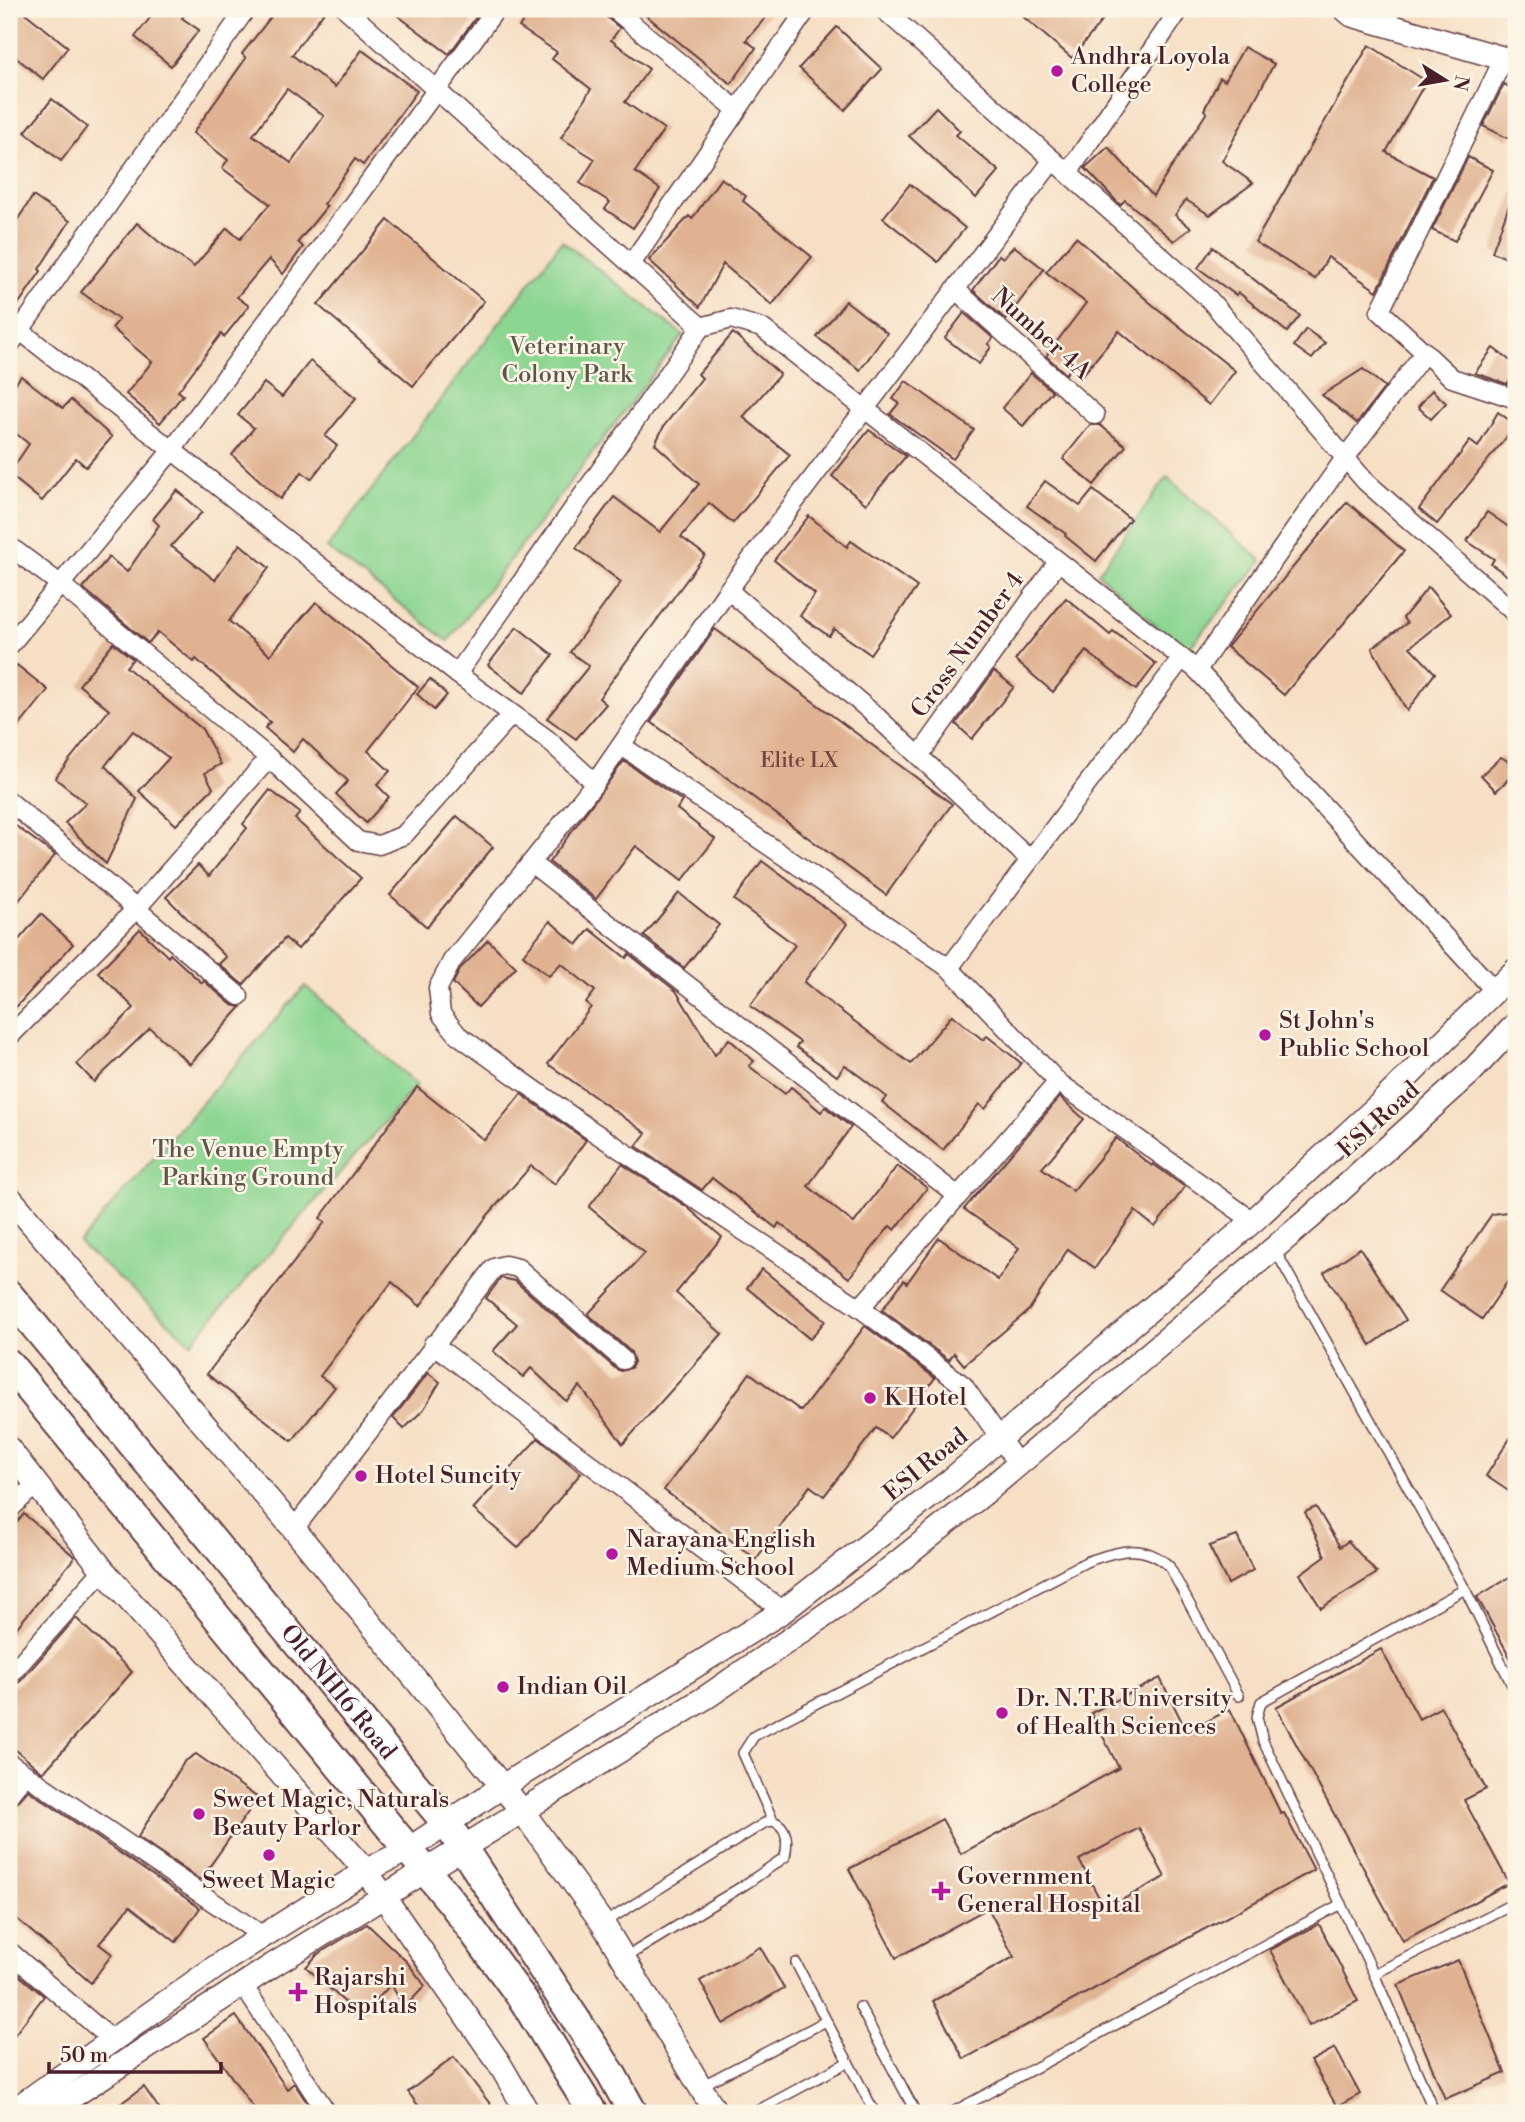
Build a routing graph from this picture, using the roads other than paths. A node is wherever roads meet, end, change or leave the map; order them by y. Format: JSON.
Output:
{"nodes":[{"id":1,"x":246,"y":9,"type":"edge"},
{"id":2,"x":345,"y":9,"type":"edge"},
{"id":3,"x":496,"y":9,"type":"edge"},
{"id":4,"x":614,"y":9,"type":"edge"},
{"id":5,"x":807,"y":9,"type":"edge"},
{"id":6,"x":883,"y":9,"type":"edge"},
{"id":7,"x":1181,"y":9,"type":"edge"},
{"id":8,"x":1345,"y":9,"type":"edge"},
{"id":9,"x":1510,"y":60,"type":"edge"},
{"id":10,"x":439,"y":90,"type":"junction"},
{"id":11,"x":736,"y":109,"type":"junction"},
{"id":12,"x":1053,"y":160,"type":"junction"},
{"id":13,"x":1068,"y":173,"type":"junction"},
{"id":14,"x":631,"y":264,"type":"junction"},
{"id":15,"x":955,"y":289,"type":"junction"},
{"id":16,"x":14,"y":326,"type":"edge"},
{"id":17,"x":701,"y":327,"type":"junction"},
{"id":18,"x":9,"y":346,"type":"edge"},
{"id":19,"x":1425,"y":352,"type":"junction"},
{"id":20,"x":1516,"y":399,"type":"edge"},
{"id":21,"x":864,"y":410,"type":"junction"},
{"id":22,"x":1095,"y":415,"type":"dead end"},
{"id":23,"x":173,"y":449,"type":"junction"},
{"id":24,"x":1345,"y":458,"type":"junction"},
{"id":25,"x":9,"y":546,"type":"edge"},
{"id":26,"x":1058,"y":562,"type":"junction"},
{"id":27,"x":60,"y":584,"type":"junction"},
{"id":28,"x":728,"y":590,"type":"junction"},
{"id":29,"x":1516,"y":614,"type":"edge"},
{"id":30,"x":9,"y":646,"type":"edge"},
{"id":31,"x":1182,"y":658,"type":"junction"},
{"id":32,"x":1197,"y":670,"type":"junction"},
{"id":33,"x":457,"y":674,"type":"junction"},
{"id":34,"x":512,"y":714,"type":"junction"},
{"id":35,"x":622,"y":746,"type":"junction"},
{"id":36,"x":919,"y":756,"type":"junction"},
{"id":37,"x":270,"y":758,"type":"junction"},
{"id":38,"x":595,"y":783,"type":"junction"},
{"id":39,"x":9,"y":801,"type":"edge"},
{"id":40,"x":1030,"y":860,"type":"junction"},
{"id":41,"x":531,"y":863,"type":"junction"},
{"id":42,"x":136,"y":909,"type":"junction"},
{"id":43,"x":950,"y":968,"type":"junction"},
{"id":44,"x":1516,"y":970,"type":"edge"},
{"id":45,"x":1496,"y":992,"type":"junction"},
{"id":46,"x":239,"y":996,"type":"dead end"},
{"id":47,"x":1516,"y":1024,"type":"edge"},
{"id":48,"x":9,"y":1037,"type":"edge"},
{"id":49,"x":1058,"y":1082,"type":"junction"},
{"id":50,"x":958,"y":1196,"type":"junction"},
{"id":51,"x":9,"y":1197,"type":"edge"},
{"id":52,"x":1252,"y":1221,"type":"junction"},
{"id":53,"x":1274,"y":1249,"type":"junction"},
{"id":54,"x":9,"y":1295,"type":"edge"},
{"id":55,"x":860,"y":1308,"type":"junction"},
{"id":56,"x":433,"y":1344,"type":"junction"},
{"id":57,"x":623,"y":1360,"type":"dead end"},
{"id":58,"x":9,"y":1364,"type":"edge"},
{"id":59,"x":998,"y":1440,"type":"junction"},
{"id":60,"x":9,"y":1449,"type":"edge"},
{"id":61,"x":1018,"y":1464,"type":"junction"},
{"id":62,"x":37,"y":1483,"type":"junction"},
{"id":63,"x":9,"y":1510,"type":"edge"},
{"id":64,"x":294,"y":1529,"type":"junction"},
{"id":65,"x":103,"y":1570,"type":"junction"},
{"id":66,"x":1465,"y":1589,"type":"junction"},
{"id":67,"x":783,"y":1611,"type":"junction"},
{"id":68,"x":9,"y":1676,"type":"edge"},
{"id":69,"x":1516,"y":1693,"type":"edge"},
{"id":70,"x":1239,"y":1696,"type":"dead end"},
{"id":71,"x":9,"y":1763,"type":"edge"},
{"id":72,"x":26,"y":1776,"type":"junction"},
{"id":73,"x":503,"y":1786,"type":"junction"},
{"id":74,"x":9,"y":1795,"type":"edge"},
{"id":75,"x":523,"y":1812,"type":"junction"},
{"id":76,"x":773,"y":1821,"type":"junction"},
{"id":77,"x":447,"y":1824,"type":"junction"},
{"id":78,"x":409,"y":1849,"type":"junction"},
{"id":79,"x":464,"y":1849,"type":"junction"},
{"id":80,"x":366,"y":1871,"type":"junction"},
{"id":81,"x":426,"y":1871,"type":"junction"},
{"id":82,"x":384,"y":1896,"type":"junction"},
{"id":83,"x":1516,"y":1902,"type":"edge"},
{"id":84,"x":1341,"y":1904,"type":"junction"},
{"id":85,"x":603,"y":1924,"type":"junction"},
{"id":86,"x":263,"y":1936,"type":"junction"},
{"id":87,"x":9,"y":1951,"type":"edge"},
{"id":88,"x":624,"y":1958,"type":"junction"},
{"id":89,"x":796,"y":1964,"type":"dead end"},
{"id":90,"x":1374,"y":1975,"type":"junction"},
{"id":91,"x":243,"y":1985,"type":"junction"},
{"id":92,"x":860,"y":2007,"type":"dead end"},
{"id":93,"x":826,"y":2021,"type":"junction"},
{"id":94,"x":111,"y":2039,"type":"junction"},
{"id":95,"x":848,"y":2062,"type":"junction"},
{"id":96,"x":701,"y":2086,"type":"junction"},
{"id":97,"x":10,"y":2113,"type":"edge"},
{"id":98,"x":47,"y":2113,"type":"edge"},
{"id":99,"x":327,"y":2113,"type":"edge"},
{"id":100,"x":528,"y":2113,"type":"edge"},
{"id":101,"x":593,"y":2113,"type":"edge"},
{"id":102,"x":633,"y":2113,"type":"edge"},
{"id":103,"x":716,"y":2113,"type":"edge"},
{"id":104,"x":753,"y":2113,"type":"edge"},
{"id":105,"x":876,"y":2113,"type":"edge"},
{"id":106,"x":916,"y":2113,"type":"edge"},
{"id":107,"x":951,"y":2113,"type":"edge"},
{"id":108,"x":1435,"y":2113,"type":"edge"}],
"edges":[{"from":1,"to":16,"type":"street"},
{"from":2,"to":10,"type":"street"},
{"from":3,"to":10,"type":"street"},
{"from":4,"to":11,"type":"street"},
{"from":5,"to":11,"type":"street"},
{"from":6,"to":12,"type":"street"},
{"from":7,"to":13,"type":"street"},
{"from":8,"to":9,"type":"street"},
{"from":9,"to":19,"type":"street"},
{"from":10,"to":14,"type":"street"},
{"from":10,"to":23,"type":"street"},
{"from":11,"to":14,"type":"street"},
{"from":12,"to":13,"type":"street"},
{"from":12,"to":15,"type":"street"},
{"from":13,"to":24,"type":"street"},
{"from":14,"to":17,"type":"street"},
{"from":15,"to":21,"type":"street"},
{"from":15,"to":22,"type":"street","name":"Number 4A"},
{"from":16,"to":18,"type":"street"},
{"from":16,"to":23,"type":"street"},
{"from":17,"to":21,"type":"street"},
{"from":17,"to":33,"type":"street"},
{"from":19,"to":20,"type":"street"},
{"from":19,"to":24,"type":"street"},
{"from":21,"to":26,"type":"street"},
{"from":21,"to":28,"type":"street"},
{"from":23,"to":27,"type":"street"},
{"from":23,"to":33,"type":"street"},
{"from":24,"to":29,"type":"street"},
{"from":24,"to":32,"type":"street"},
{"from":25,"to":27,"type":"street"},
{"from":26,"to":31,"type":"street"},
{"from":26,"to":36,"type":"street","name":"Cross Number 4"},
{"from":27,"to":30,"type":"street"},
{"from":27,"to":37,"type":"street"},
{"from":28,"to":35,"type":"street"},
{"from":28,"to":36,"type":"street"},
{"from":31,"to":32,"type":"street"},
{"from":31,"to":40,"type":"street"},
{"from":32,"to":45,"type":"street"},
{"from":33,"to":34,"type":"street"},
{"from":34,"to":37,"type":"street"},
{"from":34,"to":38,"type":"street"},
{"from":35,"to":38,"type":"street"},
{"from":35,"to":43,"type":"street"},
{"from":36,"to":40,"type":"street"},
{"from":37,"to":42,"type":"street"},
{"from":38,"to":41,"type":"street"},
{"from":39,"to":42,"type":"street"},
{"from":40,"to":43,"type":"street"},
{"from":41,"to":50,"type":"street"},
{"from":41,"to":55,"type":"street"},
{"from":42,"to":46,"type":"street"},
{"from":42,"to":48,"type":"street"},
{"from":43,"to":49,"type":"street"},
{"from":44,"to":45,"type":"street","name":"ESI Road"},
{"from":45,"to":52,"type":"street","name":"ESI Road"},
{"from":47,"to":53,"type":"street","name":"ESI Road"},
{"from":49,"to":50,"type":"street"},
{"from":49,"to":52,"type":"street"},
{"from":50,"to":55,"type":"street"},
{"from":51,"to":64,"type":"street"},
{"from":52,"to":59,"type":"street","name":"ESI Road"},
{"from":53,"to":61,"type":"street","name":"ESI Road"},
{"from":53,"to":66,"type":"lane"},
{"from":54,"to":77,"type":"main road","name":"Old NH16 Road"},
{"from":55,"to":59,"type":"street"},
{"from":56,"to":57,"type":"street"},
{"from":56,"to":64,"type":"street"},
{"from":56,"to":67,"type":"street"},
{"from":58,"to":78,"type":"main road","name":"Old NH16 Road"},
{"from":59,"to":61,"type":"street"},
{"from":59,"to":67,"type":"street","name":"ESI Road"},
{"from":60,"to":62,"type":"street"},
{"from":61,"to":75,"type":"street","name":"ESI Road"},
{"from":62,"to":63,"type":"street"},
{"from":62,"to":65,"type":"street"},
{"from":64,"to":73,"type":"street"},
{"from":65,"to":68,"type":"street"},
{"from":65,"to":80,"type":"street"},
{"from":66,"to":69,"type":"lane"},
{"from":66,"to":84,"type":"lane"},
{"from":67,"to":73,"type":"street","name":"ESI Road"},
{"from":70,"to":76,"type":"lane"},
{"from":71,"to":72,"type":"street"},
{"from":72,"to":74,"type":"street"},
{"from":72,"to":86,"type":"street"},
{"from":73,"to":75,"type":"street"},
{"from":73,"to":77,"type":"street","name":"ESI Road"},
{"from":75,"to":79,"type":"street","name":"ESI Road"},
{"from":75,"to":85,"type":"street"},
{"from":76,"to":85,"type":"lane"},
{"from":76,"to":88,"type":"lane"},
{"from":77,"to":78,"type":"street","name":"ESI Road"},
{"from":77,"to":79,"type":"main road","name":"Old NH16 Road"},
{"from":78,"to":80,"type":"street","name":"ESI Road"},
{"from":78,"to":81,"type":"main road","name":"Old NH16 Road"},
{"from":79,"to":81,"type":"street","name":"ESI Road"},
{"from":79,"to":102,"type":"main road","name":"Old NH16 Road"},
{"from":80,"to":82,"type":"street"},
{"from":80,"to":86,"type":"street","name":"ESI Road"},
{"from":81,"to":82,"type":"street","name":"ESI Road"},
{"from":81,"to":101,"type":"main road","name":"Old NH16 Road"},
{"from":82,"to":91,"type":"street","name":"ESI Road"},
{"from":82,"to":100,"type":"street"},
{"from":83,"to":90,"type":"lane"},
{"from":84,"to":90,"type":"lane"},
{"from":84,"to":107,"type":"lane"},
{"from":85,"to":88,"type":"street"},
{"from":86,"to":94,"type":"street","name":"ESI Road"},
{"from":87,"to":94,"type":"street"},
{"from":88,"to":96,"type":"street"},
{"from":89,"to":93,"type":"lane"},
{"from":90,"to":108,"type":"lane"},
{"from":91,"to":98,"type":"street","name":"ESI Road"},
{"from":91,"to":99,"type":"street"},
{"from":92,"to":106,"type":"lane"},
{"from":93,"to":95,"type":"lane"},
{"from":93,"to":96,"type":"lane"},
{"from":94,"to":97,"type":"street","name":"ESI Road"},
{"from":95,"to":104,"type":"lane"},
{"from":95,"to":105,"type":"lane"},
{"from":96,"to":103,"type":"street"}]}
